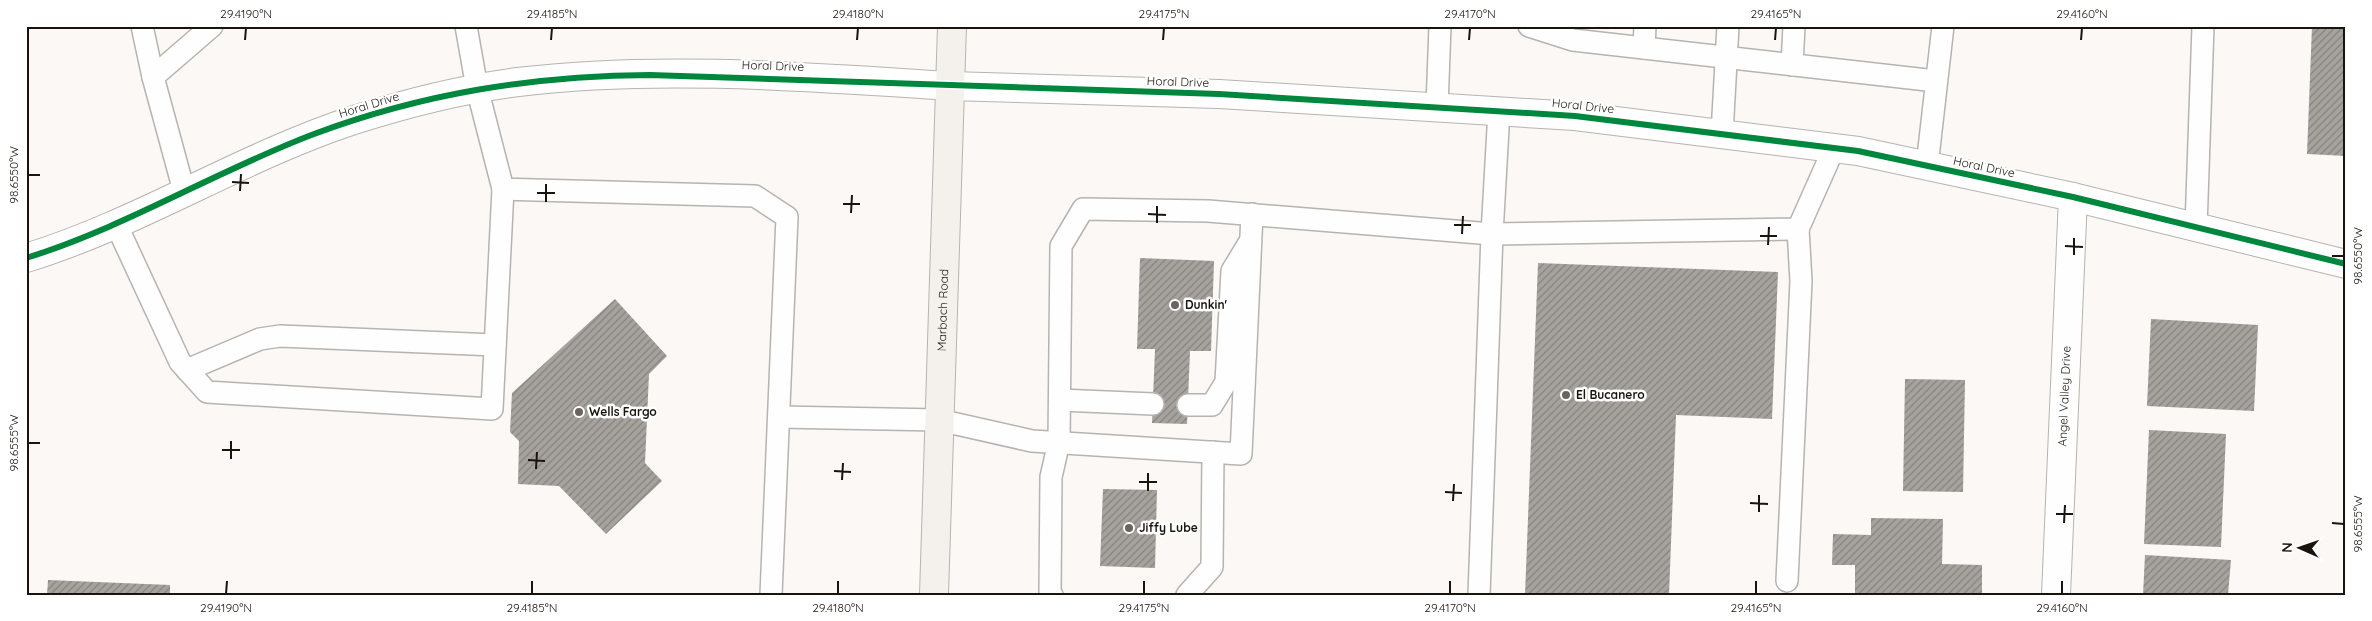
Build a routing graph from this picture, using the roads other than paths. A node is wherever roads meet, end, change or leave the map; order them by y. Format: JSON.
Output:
{"nodes":[{"id":1,"x":142,"y":26,"type":"edge"},
{"id":2,"x":212,"y":26,"type":"edge"},
{"id":3,"x":466,"y":26,"type":"edge"},
{"id":4,"x":952,"y":26,"type":"edge"},
{"id":5,"x":1440,"y":26,"type":"edge"},
{"id":6,"x":1645,"y":26,"type":"edge"},
{"id":7,"x":1728,"y":26,"type":"edge"},
{"id":8,"x":1794,"y":26,"type":"edge"},
{"id":9,"x":1943,"y":26,"type":"edge"},
{"id":10,"x":2203,"y":26,"type":"edge"},
{"id":11,"x":1538,"y":28,"type":"edge"},
{"id":12,"x":1644,"y":48,"type":"junction"},
{"id":13,"x":1726,"y":58,"type":"junction"},
{"id":14,"x":1792,"y":65,"type":"junction"},
{"id":15,"x":153,"y":77,"type":"junction"},
{"id":16,"x":1936,"y":81,"type":"junction"},
{"id":17,"x":950,"y":86,"type":"junction"},
{"id":18,"x":478,"y":88,"type":"junction"},
{"id":19,"x":1437,"y":107,"type":"junction"},
{"id":20,"x":1499,"y":111,"type":"junction"},
{"id":21,"x":1722,"y":134,"type":"junction"},
{"id":22,"x":1834,"y":148,"type":"junction"},
{"id":23,"x":1927,"y":166,"type":"junction"},
{"id":24,"x":503,"y":189,"type":"junction"},
{"id":25,"x":184,"y":191,"type":"junction"},
{"id":26,"x":2072,"y":197,"type":"junction"},
{"id":27,"x":1252,"y":214,"type":"junction"},
{"id":28,"x":116,"y":224,"type":"junction"},
{"id":29,"x":2196,"y":227,"type":"junction"},
{"id":30,"x":1798,"y":229,"type":"junction"},
{"id":31,"x":1492,"y":234,"type":"junction"},
{"id":32,"x":1250,"y":241,"type":"junction"},
{"id":33,"x":26,"y":258,"type":"edge"},
{"id":34,"x":2346,"y":264,"type":"edge"},
{"id":35,"x":495,"y":345,"type":"junction"},
{"id":36,"x":187,"y":370,"type":"junction"},
{"id":37,"x":1060,"y":400,"type":"junction"},
{"id":38,"x":1153,"y":404,"type":"dead end"},
{"id":39,"x":1188,"y":405,"type":"dead end"},
{"id":40,"x":779,"y":417,"type":"junction"},
{"id":41,"x":940,"y":420,"type":"junction"},
{"id":42,"x":1059,"y":442,"type":"junction"},
{"id":43,"x":1213,"y":452,"type":"junction"},
{"id":44,"x":1788,"y":581,"type":"dead end"},
{"id":45,"x":771,"y":595,"type":"edge"},
{"id":46,"x":934,"y":595,"type":"edge"},
{"id":47,"x":1052,"y":595,"type":"edge"},
{"id":48,"x":1187,"y":595,"type":"edge"},
{"id":49,"x":1478,"y":595,"type":"edge"},
{"id":50,"x":2056,"y":595,"type":"edge"}],
"edges":[{"from":1,"to":15,"type":"lane"},
{"from":2,"to":15,"type":"lane"},
{"from":3,"to":18,"type":"lane"},
{"from":4,"to":17,"type":"main road","name":"Marbach Road"},
{"from":5,"to":19,"type":"lane"},
{"from":6,"to":12,"type":"lane"},
{"from":7,"to":13,"type":"lane"},
{"from":8,"to":14,"type":"lane"},
{"from":9,"to":16,"type":"lane"},
{"from":10,"to":29,"type":"lane"},
{"from":11,"to":12,"type":"lane"},
{"from":12,"to":13,"type":"lane"},
{"from":13,"to":14,"type":"lane"},
{"from":13,"to":21,"type":"lane"},
{"from":14,"to":16,"type":"lane"},
{"from":15,"to":25,"type":"lane"},
{"from":16,"to":23,"type":"lane"},
{"from":17,"to":18,"type":"street","name":"Horal Drive"},
{"from":17,"to":19,"type":"street","name":"Horal Drive"},
{"from":17,"to":41,"type":"main road","name":"Marbach Road"},
{"from":18,"to":24,"type":"lane"},
{"from":18,"to":25,"type":"street","name":"Horal Drive"},
{"from":19,"to":20,"type":"street","name":"Horal Drive"},
{"from":20,"to":21,"type":"street","name":"Horal Drive"},
{"from":20,"to":31,"type":"lane"},
{"from":21,"to":22,"type":"street","name":"Horal Drive"},
{"from":22,"to":23,"type":"street","name":"Horal Drive"},
{"from":22,"to":30,"type":"lane"},
{"from":23,"to":26,"type":"street","name":"Horal Drive"},
{"from":24,"to":35,"type":"lane"},
{"from":24,"to":40,"type":"lane"},
{"from":25,"to":28,"type":"street","name":"Horal Drive"},
{"from":26,"to":29,"type":"street","name":"Horal Drive"},
{"from":26,"to":50,"type":"street","name":"Angel Valley Drive"},
{"from":27,"to":31,"type":"lane"},
{"from":27,"to":32,"type":"lane"},
{"from":27,"to":37,"type":"lane"},
{"from":28,"to":33,"type":"street","name":"Horal Drive"},
{"from":28,"to":36,"type":"lane"},
{"from":29,"to":34,"type":"street","name":"Horal Drive"},
{"from":30,"to":31,"type":"lane"},
{"from":30,"to":44,"type":"lane"},
{"from":31,"to":49,"type":"lane"},
{"from":32,"to":39,"type":"lane"},
{"from":32,"to":43,"type":"lane"},
{"from":35,"to":36,"type":"lane"},
{"from":35,"to":36,"type":"lane"},
{"from":37,"to":38,"type":"lane"},
{"from":37,"to":42,"type":"lane"},
{"from":40,"to":41,"type":"lane"},
{"from":40,"to":45,"type":"lane"},
{"from":41,"to":42,"type":"lane"},
{"from":41,"to":46,"type":"main road","name":"Marbach Road"},
{"from":42,"to":43,"type":"lane"},
{"from":42,"to":47,"type":"lane"},
{"from":43,"to":48,"type":"lane"}]}
